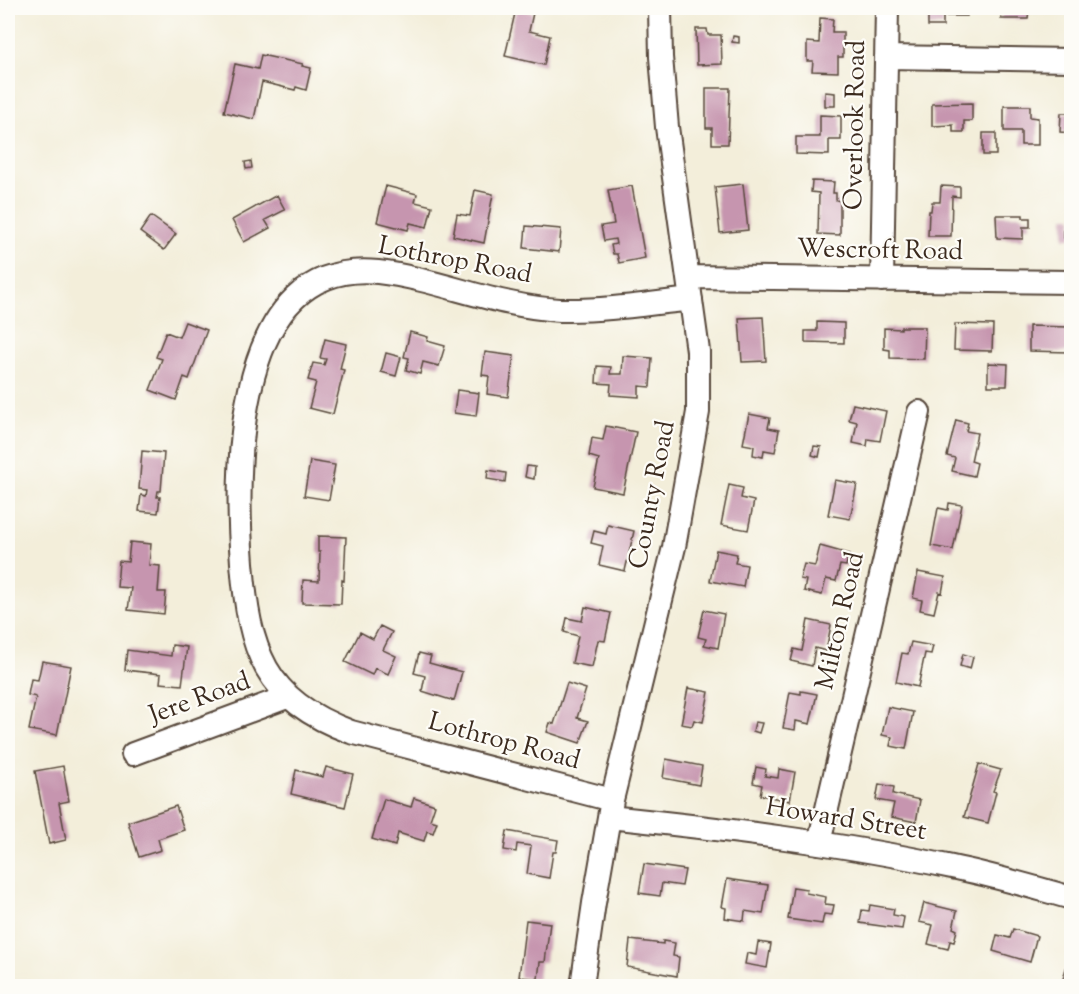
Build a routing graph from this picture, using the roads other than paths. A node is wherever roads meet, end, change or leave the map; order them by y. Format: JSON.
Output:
{"nodes":[{"id":1,"x":660,"y":8,"type":"edge"},
{"id":2,"x":887,"y":8,"type":"edge"},
{"id":3,"x":886,"y":57,"type":"junction"},
{"id":4,"x":1071,"y":60,"type":"edge"},
{"id":5,"x":882,"y":280,"type":"junction"},
{"id":6,"x":1071,"y":282,"type":"edge"},
{"id":7,"x":689,"y":288,"type":"junction"},
{"id":8,"x":919,"y":412,"type":"dead end"},
{"id":9,"x":287,"y":697,"type":"junction"},
{"id":10,"x":133,"y":754,"type":"dead end"},
{"id":11,"x":610,"y":808,"type":"junction"},
{"id":12,"x":819,"y":843,"type":"junction"},
{"id":13,"x":1071,"y":898,"type":"edge"},
{"id":14,"x":582,"y":987,"type":"edge"}],
"edges":[{"from":1,"to":7,"type":"street","name":"County Road"},
{"from":2,"to":3,"type":"street","name":"Overlook Road"},
{"from":3,"to":4,"type":"street"},
{"from":3,"to":5,"type":"street","name":"Overlook Road"},
{"from":5,"to":6,"type":"street","name":"Wescroft Road"},
{"from":5,"to":7,"type":"street","name":"Wescroft Road"},
{"from":7,"to":9,"type":"street","name":"Lothrop Road"},
{"from":7,"to":11,"type":"street","name":"County Road"},
{"from":8,"to":12,"type":"street","name":"Milton Road"},
{"from":9,"to":10,"type":"street","name":"Jere Road"},
{"from":9,"to":11,"type":"street","name":"Lothrop Road"},
{"from":11,"to":12,"type":"street","name":"Howard Street"},
{"from":11,"to":14,"type":"street","name":"County Road"},
{"from":12,"to":13,"type":"street","name":"Howard Street"}]}
